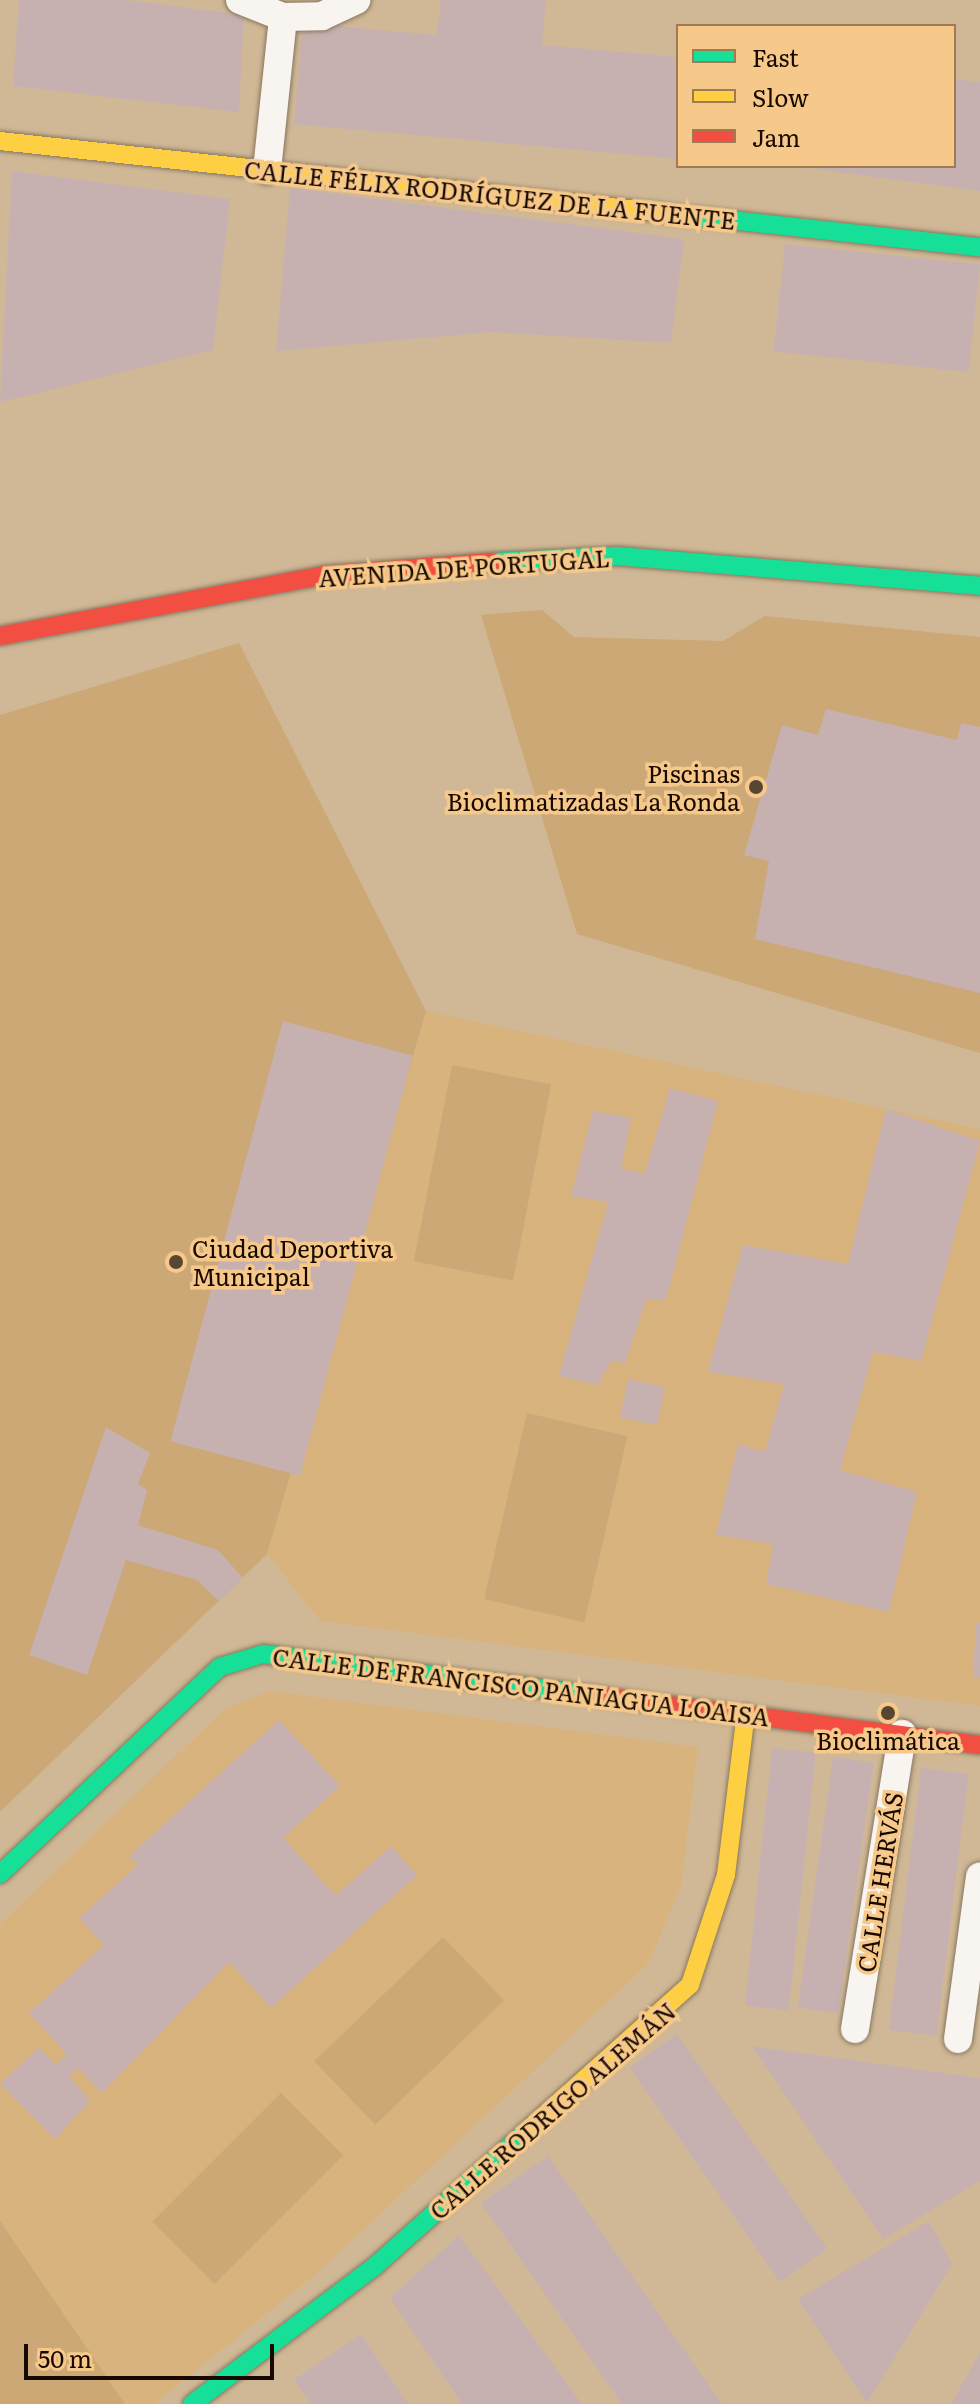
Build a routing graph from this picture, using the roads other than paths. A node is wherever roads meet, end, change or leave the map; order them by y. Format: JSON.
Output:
{"nodes":[{"id":1,"x":240,"y":0,"type":"edge"},
{"id":2,"x":357,"y":0,"type":"edge"},
{"id":3,"x":283,"y":17,"type":"junction"},
{"id":4,"x":0,"y":141,"type":"edge"},
{"id":5,"x":267,"y":170,"type":"junction"},
{"id":6,"x":980,"y":247,"type":"edge"},
{"id":7,"x":980,"y":586,"type":"edge"},
{"id":8,"x":0,"y":636,"type":"edge"},
{"id":9,"x":746,"y":1713,"type":"junction"},
{"id":10,"x":902,"y":1734,"type":"junction"},
{"id":11,"x":980,"y":1745,"type":"edge"},
{"id":12,"x":0,"y":1874,"type":"edge"},
{"id":13,"x":980,"y":1876,"type":"edge"},
{"id":14,"x":855,"y":2029,"type":"dead end"},
{"id":15,"x":958,"y":2039,"type":"dead end"},
{"id":16,"x":192,"y":2404,"type":"edge"}],
"edges":[{"from":1,"to":3,"type":"street"},
{"from":2,"to":3,"type":"street"},
{"from":3,"to":5,"type":"street"},
{"from":4,"to":5,"type":"street","name":"CALLE FÉLIX RODRÍGUEZ DE LA FUENTE"},
{"from":5,"to":6,"type":"street","name":"CALLE FÉLIX RODRÍGUEZ DE LA FUENTE"},
{"from":7,"to":8,"type":"street","name":"AVENIDA DE PORTUGAL"},
{"from":9,"to":10,"type":"street","name":"CALLE DE FRANCISCO PANIAGUA LOAISA"},
{"from":9,"to":12,"type":"street","name":"CALLE DE FRANCISCO PANIAGUA LOAISA"},
{"from":9,"to":16,"type":"street","name":"CALLE RODRIGO ALEMÁN"},
{"from":10,"to":11,"type":"street","name":"CALLE DE FRANCISCO PANIAGUA LOAISA"},
{"from":10,"to":14,"type":"street","name":"CALLE HERVÁS"},
{"from":13,"to":15,"type":"street"}]}
